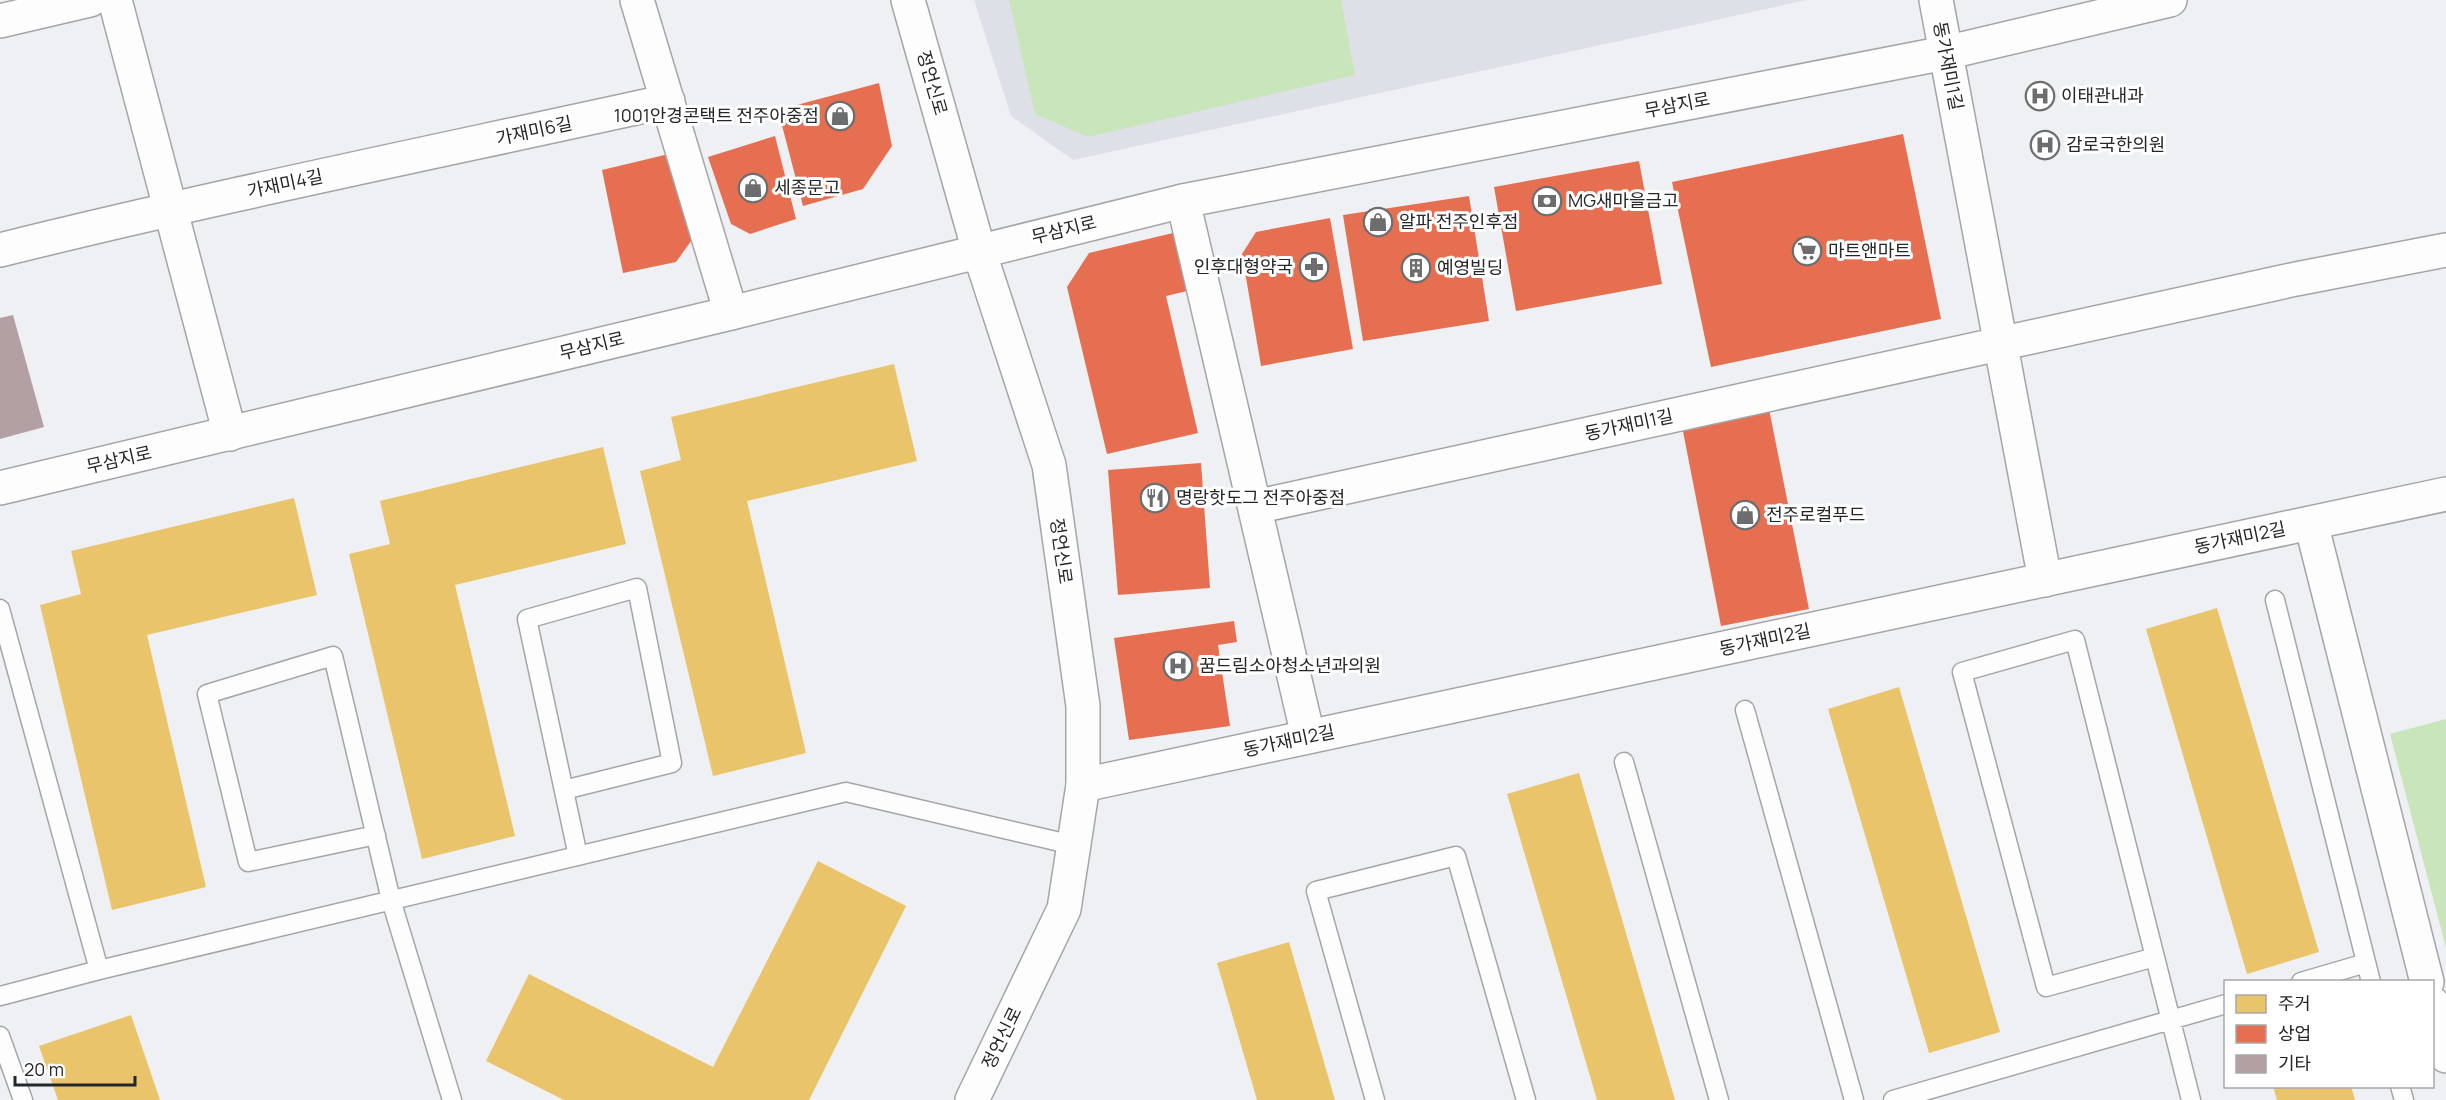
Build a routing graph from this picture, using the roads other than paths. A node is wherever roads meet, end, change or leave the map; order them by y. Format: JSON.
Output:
{"nodes":[{"id":1,"x":90,"y":0,"type":"edge"},
{"id":2,"x":115,"y":0,"type":"edge"},
{"id":3,"x":637,"y":0,"type":"edge"},
{"id":4,"x":908,"y":0,"type":"edge"},
{"id":5,"x":1936,"y":0,"type":"edge"},
{"id":6,"x":2170,"y":0,"type":"edge"},
{"id":7,"x":0,"y":21,"type":"edge"},
{"id":8,"x":1945,"y":53,"type":"junction"},
{"id":9,"x":668,"y":101,"type":"junction"},
{"id":10,"x":400,"y":160,"type":"joint"},
{"id":11,"x":1183,"y":201,"type":"junction"},
{"id":12,"x":169,"y":208,"type":"junction"},
{"id":13,"x":0,"y":250,"type":"edge"},
{"id":14,"x":2446,"y":250,"type":"edge"},
{"id":15,"x":979,"y":251,"type":"junction"},
{"id":16,"x":731,"y":313,"type":"junction"},
{"id":17,"x":2002,"y":344,"type":"junction"},
{"id":18,"x":230,"y":434,"type":"junction"},
{"id":19,"x":0,"y":488,"type":"edge"},
{"id":20,"x":2446,"y":494,"type":"edge"},
{"id":21,"x":1255,"y":507,"type":"junction"},
{"id":22,"x":2311,"y":523,"type":"junction"},
{"id":23,"x":2045,"y":580,"type":"junction"},
{"id":24,"x":2275,"y":600,"type":"dead end"},
{"id":25,"x":0,"y":609,"type":"edge"},
{"id":26,"x":1745,"y":710,"type":"dead end"},
{"id":27,"x":1308,"y":736,"type":"junction"},
{"id":28,"x":1624,"y":762,"type":"dead end"},
{"id":29,"x":1083,"y":785,"type":"junction"},
{"id":30,"x":564,"y":790,"type":"junction"},
{"id":31,"x":376,"y":835,"type":"junction"},
{"id":32,"x":1073,"y":845,"type":"junction"},
{"id":33,"x":578,"y":856,"type":"junction"},
{"id":34,"x":391,"y":900,"type":"junction"},
{"id":35,"x":2155,"y":957,"type":"junction"},
{"id":36,"x":2366,"y":963,"type":"junction"},
{"id":37,"x":99,"y":970,"type":"junction"},
{"id":38,"x":2305,"y":980,"type":"edge"},
{"id":39,"x":2372,"y":980,"type":"edge"},
{"id":40,"x":2427,"y":980,"type":"edge"},
{"id":41,"x":0,"y":996,"type":"edge"},
{"id":42,"x":2224,"y":1005,"type":"edge"},
{"id":43,"x":2434,"y":1007,"type":"edge"},
{"id":44,"x":2171,"y":1019,"type":"junction"},
{"id":45,"x":0,"y":1036,"type":"edge"},
{"id":46,"x":2446,"y":1052,"type":"edge"},
{"id":47,"x":22,"y":1100,"type":"edge"},
{"id":48,"x":452,"y":1100,"type":"edge"},
{"id":49,"x":972,"y":1100,"type":"edge"},
{"id":50,"x":1375,"y":1100,"type":"edge"},
{"id":51,"x":1526,"y":1100,"type":"edge"},
{"id":52,"x":1719,"y":1100,"type":"edge"},
{"id":53,"x":1854,"y":1100,"type":"edge"},
{"id":54,"x":1893,"y":1100,"type":"edge"},
{"id":55,"x":2191,"y":1100,"type":"edge"}],
"edges":[{"from":1,"to":7,"type":"street"},
{"from":2,"to":12,"type":"street"},
{"from":3,"to":9,"type":"street"},
{"from":4,"to":15,"type":"street","name":"정언신로"},
{"from":5,"to":8,"type":"street","name":"동가재미1길"},
{"from":6,"to":8,"type":"street","name":"무삼지로"},
{"from":8,"to":11,"type":"street","name":"무삼지로"},
{"from":8,"to":17,"type":"street","name":"동가재미1길"},
{"from":9,"to":10,"type":"street","name":"가재미6길"},
{"from":9,"to":16,"type":"street"},
{"from":10,"to":12,"type":"street","name":"가재미4길"},
{"from":11,"to":15,"type":"street","name":"무삼지로"},
{"from":11,"to":21,"type":"street"},
{"from":12,"to":13,"type":"street","name":"가재미4길"},
{"from":12,"to":18,"type":"street"},
{"from":14,"to":17,"type":"street","name":"동가재미1길"},
{"from":15,"to":16,"type":"street","name":"무삼지로"},
{"from":15,"to":29,"type":"street","name":"정언신로"},
{"from":16,"to":18,"type":"street","name":"무삼지로"},
{"from":17,"to":21,"type":"street","name":"동가재미1길"},
{"from":17,"to":23,"type":"street","name":"동가재미1길"},
{"from":18,"to":19,"type":"street","name":"무삼지로"},
{"from":20,"to":22,"type":"street","name":"동가재미2길"},
{"from":21,"to":27,"type":"street"},
{"from":22,"to":23,"type":"street","name":"동가재미2길"},
{"from":22,"to":40,"type":"street"},
{"from":23,"to":27,"type":"street","name":"동가재미2길"},
{"from":24,"to":36,"type":"lane"},
{"from":25,"to":37,"type":"lane"},
{"from":26,"to":53,"type":"lane"},
{"from":27,"to":29,"type":"street","name":"동가재미2길"},
{"from":28,"to":52,"type":"lane"},
{"from":29,"to":32,"type":"street","name":"정언신로"},
{"from":30,"to":30,"type":"lane"},
{"from":30,"to":33,"type":"lane"},
{"from":31,"to":31,"type":"lane"},
{"from":31,"to":34,"type":"lane"},
{"from":32,"to":33,"type":"lane"},
{"from":32,"to":49,"type":"street","name":"정언신로"},
{"from":33,"to":34,"type":"lane"},
{"from":34,"to":37,"type":"lane"},
{"from":34,"to":48,"type":"lane"},
{"from":35,"to":35,"type":"lane"},
{"from":35,"to":44,"type":"lane"},
{"from":36,"to":38,"type":"lane"},
{"from":36,"to":39,"type":"lane"},
{"from":37,"to":41,"type":"lane"},
{"from":42,"to":44,"type":"lane"},
{"from":43,"to":46,"type":"street"},
{"from":44,"to":54,"type":"lane"},
{"from":44,"to":55,"type":"lane"},
{"from":45,"to":47,"type":"lane"},
{"from":50,"to":51,"type":"lane"}]}
